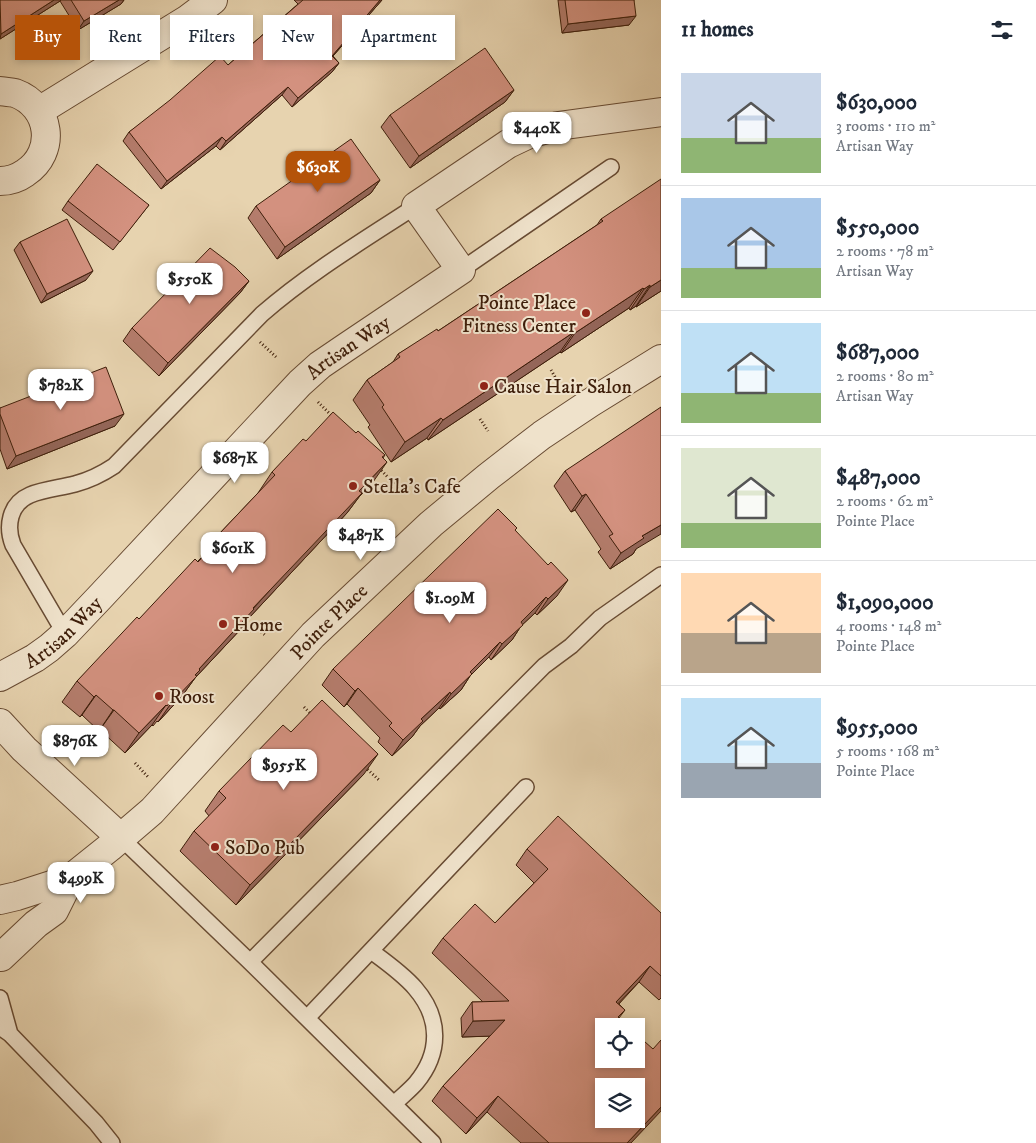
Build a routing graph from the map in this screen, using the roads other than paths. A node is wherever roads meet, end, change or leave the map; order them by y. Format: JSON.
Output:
{"nodes":[{"id":1,"x":213,"y":0,"type":"edge"},
{"id":2,"x":0,"y":91,"type":"edge"},
{"id":3,"x":39,"y":111,"type":"junction"},
{"id":4,"x":661,"y":112,"type":"edge"},
{"id":5,"x":611,"y":167,"type":"dead end"},
{"id":6,"x":0,"y":181,"type":"edge"},
{"id":7,"x":416,"y":206,"type":"junction"},
{"id":8,"x":460,"y":270,"type":"junction"},
{"id":9,"x":661,"y":359,"type":"edge"},
{"id":10,"x":661,"y":575,"type":"edge"},
{"id":11,"x":65,"y":634,"type":"junction"},
{"id":12,"x":0,"y":677,"type":"edge"},
{"id":13,"x":0,"y":723,"type":"edge"},
{"id":14,"x":526,"y":787,"type":"dead end"},
{"id":15,"x":121,"y":838,"type":"junction"},
{"id":16,"x":70,"y":879,"type":"junction"},
{"id":17,"x":0,"y":900,"type":"edge"},
{"id":18,"x":0,"y":936,"type":"edge"},
{"id":19,"x":371,"y":951,"type":"junction"},
{"id":20,"x":0,"y":959,"type":"edge"},
{"id":21,"x":250,"y":962,"type":"junction"},
{"id":22,"x":0,"y":998,"type":"edge"},
{"id":23,"x":307,"y":1018,"type":"junction"},
{"id":24,"x":5,"y":1030,"type":"edge"},
{"id":25,"x":394,"y":1104,"type":"junction"},
{"id":26,"x":112,"y":1143,"type":"edge"},
{"id":27,"x":433,"y":1143,"type":"edge"}],
"edges":[{"from":1,"to":3,"type":"street"},
{"from":2,"to":3,"type":"street"},
{"from":3,"to":6,"type":"street"},
{"from":4,"to":7,"type":"street"},
{"from":5,"to":8,"type":"lane"},
{"from":7,"to":8,"type":"street"},
{"from":7,"to":11,"type":"lane"},
{"from":8,"to":11,"type":"street","name":"Artisan Way"},
{"from":9,"to":15,"type":"street","name":"Pointe Place"},
{"from":10,"to":21,"type":"lane"},
{"from":11,"to":12,"type":"street","name":"Artisan Way"},
{"from":13,"to":15,"type":"street"},
{"from":14,"to":19,"type":"lane"},
{"from":15,"to":16,"type":"street","name":"Pointe Place"},
{"from":15,"to":21,"type":"lane"},
{"from":16,"to":17,"type":"street","name":"Pointe Place"},
{"from":16,"to":20,"type":"street","name":"Pointe Place"},
{"from":18,"to":20,"type":"street"},
{"from":19,"to":23,"type":"lane"},
{"from":19,"to":25,"type":"lane"},
{"from":21,"to":23,"type":"lane"},
{"from":22,"to":24,"type":"lane"},
{"from":23,"to":25,"type":"lane"},
{"from":24,"to":26,"type":"lane"},
{"from":25,"to":27,"type":"lane"}]}
